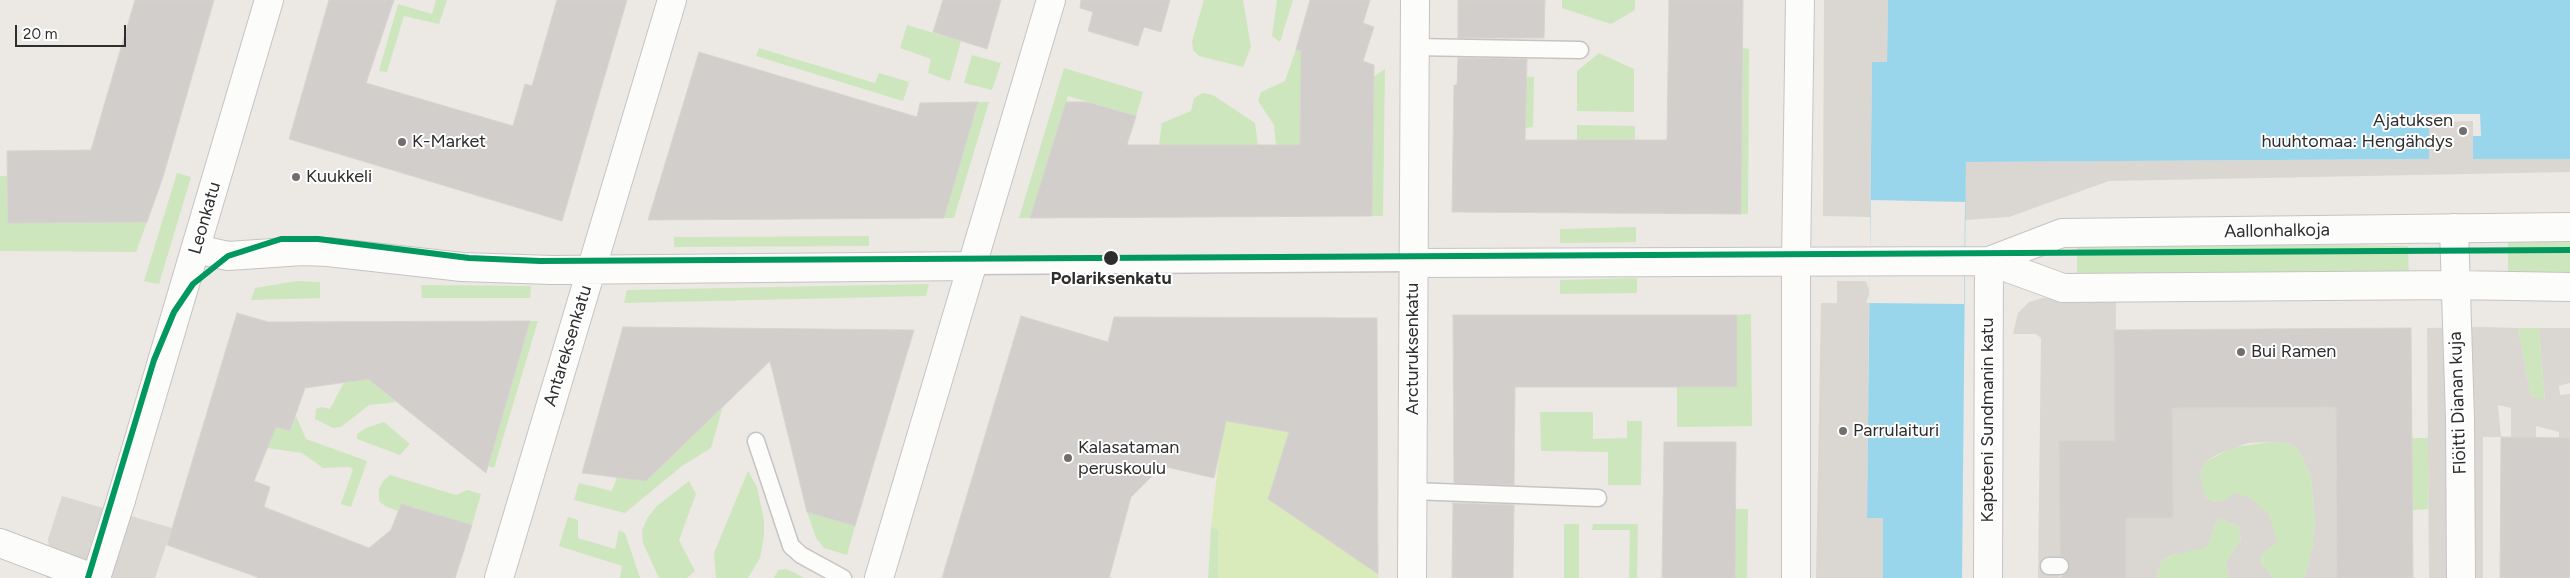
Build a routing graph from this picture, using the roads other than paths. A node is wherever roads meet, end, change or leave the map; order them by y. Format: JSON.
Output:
{"nodes":[{"id":1,"x":269,"y":0,"type":"edge"},
{"id":2,"x":672,"y":0,"type":"edge"},
{"id":3,"x":1051,"y":0,"type":"edge"},
{"id":4,"x":1415,"y":0,"type":"edge"},
{"id":5,"x":1800,"y":0,"type":"edge"},
{"id":6,"x":1414,"y":47,"type":"junction"},
{"id":7,"x":1580,"y":50,"type":"dead end"},
{"id":8,"x":2570,"y":227,"type":"edge"},
{"id":9,"x":2454,"y":228,"type":"junction"},
{"id":10,"x":196,"y":249,"type":"junction"},
{"id":11,"x":1977,"y":261,"type":"junction"},
{"id":12,"x":1796,"y":262,"type":"junction"},
{"id":13,"x":1413,"y":263,"type":"junction"},
{"id":14,"x":972,"y":266,"type":"junction"},
{"id":15,"x":592,"y":269,"type":"junction"},
{"id":16,"x":2455,"y":285,"type":"junction"},
{"id":17,"x":2570,"y":287,"type":"edge"},
{"id":18,"x":756,"y":440,"type":"dead end"},
{"id":19,"x":1412,"y":491,"type":"junction"},
{"id":20,"x":1598,"y":498,"type":"dead end"},
{"id":21,"x":0,"y":542,"type":"edge"},
{"id":22,"x":95,"y":578,"type":"edge"},
{"id":23,"x":499,"y":578,"type":"edge"},
{"id":24,"x":843,"y":578,"type":"edge"},
{"id":25,"x":879,"y":578,"type":"edge"},
{"id":26,"x":1412,"y":578,"type":"edge"},
{"id":27,"x":1796,"y":578,"type":"edge"},
{"id":28,"x":1988,"y":578,"type":"edge"},
{"id":29,"x":2460,"y":578,"type":"edge"}],
"edges":[{"from":1,"to":10,"type":"street","name":"Leonkatu"},
{"from":2,"to":15,"type":"street","name":"Antareksenkatu"},
{"from":3,"to":14,"type":"street"},
{"from":4,"to":6,"type":"street","name":"Arcturuksenkatu"},
{"from":5,"to":12,"type":"street"},
{"from":6,"to":7,"type":"lane"},
{"from":6,"to":13,"type":"street","name":"Arcturuksenkatu"},
{"from":8,"to":9,"type":"street","name":"Aallonhalkoja"},
{"from":9,"to":11,"type":"street","name":"Aallonhalkoja"},
{"from":9,"to":16,"type":"street","name":"Flöitti Dianan kuja"},
{"from":10,"to":15,"type":"street"},
{"from":10,"to":22,"type":"street","name":"Leonkatu"},
{"from":11,"to":12,"type":"street","name":"Aallonhalkoja"},
{"from":11,"to":16,"type":"street","name":"Aallonhalkoja"},
{"from":11,"to":28,"type":"street","name":"Kapteeni Sundmanin katu"},
{"from":12,"to":13,"type":"street","name":"Aallonhalkoja"},
{"from":12,"to":27,"type":"street"},
{"from":13,"to":14,"type":"lane"},
{"from":13,"to":19,"type":"street","name":"Arcturuksenkatu"},
{"from":14,"to":15,"type":"street"},
{"from":14,"to":25,"type":"street"},
{"from":15,"to":23,"type":"street","name":"Antareksenkatu"},
{"from":16,"to":17,"type":"street","name":"Aallonhalkoja"},
{"from":16,"to":29,"type":"street","name":"Flöitti Dianan kuja"},
{"from":18,"to":24,"type":"lane"},
{"from":19,"to":20,"type":"lane"},
{"from":19,"to":26,"type":"street","name":"Arcturuksenkatu"},
{"from":21,"to":22,"type":"street"}]}
